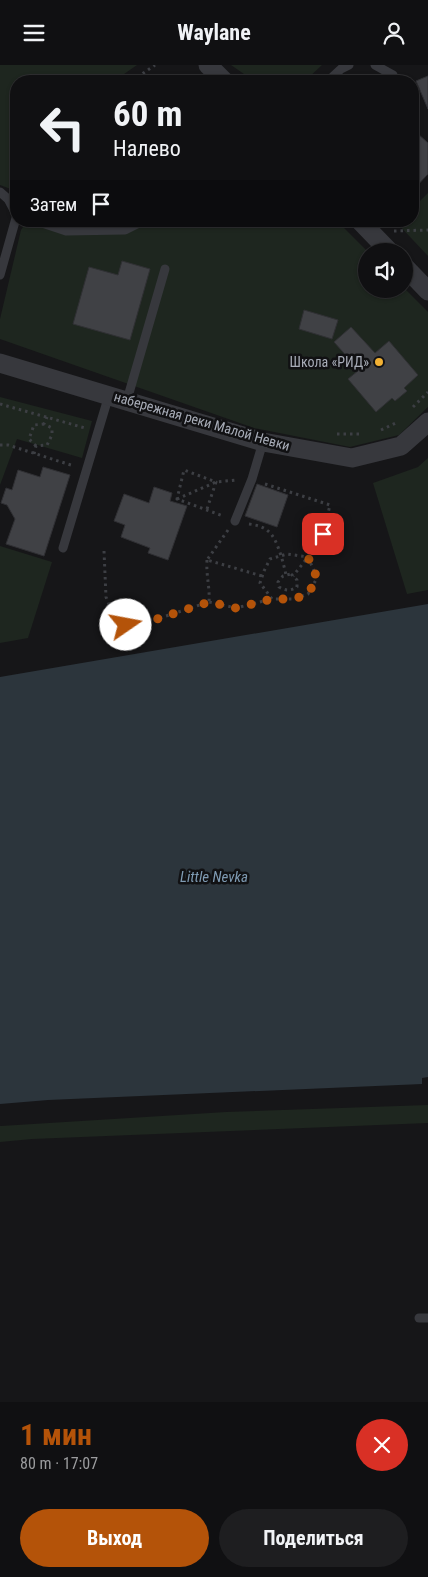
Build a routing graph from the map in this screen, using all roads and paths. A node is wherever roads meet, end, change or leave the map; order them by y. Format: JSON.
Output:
{"nodes":[{"id":1,"x":155,"y":65,"type":"edge"},
{"id":2,"x":208,"y":65,"type":"edge"},
{"id":3,"x":349,"y":65,"type":"edge"},
{"id":4,"x":375,"y":65,"type":"edge"},
{"id":5,"x":141,"y":75,"type":"edge"},
{"id":6,"x":218,"y":75,"type":"edge"},
{"id":7,"x":334,"y":75,"type":"edge"},
{"id":8,"x":393,"y":75,"type":"edge"},
{"id":9,"x":0,"y":192,"type":"edge"},
{"id":10,"x":10,"y":203,"type":"edge"},
{"id":11,"x":13,"y":227,"type":"edge"},
{"id":12,"x":54,"y":227,"type":"edge"},
{"id":13,"x":131,"y":227,"type":"edge"},
{"id":14,"x":366,"y":227,"type":"edge"},
{"id":15,"x":381,"y":243,"type":"edge"},
{"id":16,"x":165,"y":269,"type":"dead end"},
{"id":17,"x":0,"y":275,"type":"edge"},
{"id":18,"x":413,"y":275,"type":"edge"},
{"id":19,"x":428,"y":291,"type":"edge"},
{"id":20,"x":0,"y":363,"type":"edge"},
{"id":21,"x":428,"y":393,"type":"edge"},
{"id":22,"x":118,"y":397,"type":"junction"},
{"id":23,"x":0,"y":404,"type":"edge"},
{"id":24,"x":407,"y":414,"type":"dead end"},
{"id":25,"x":47,"y":417,"type":"junction"},
{"id":26,"x":400,"y":421,"type":"dead end"},
{"id":27,"x":428,"y":422,"type":"edge"},
{"id":28,"x":44,"y":424,"type":"junction"},
{"id":29,"x":379,"y":431,"type":"dead end"},
{"id":30,"x":98,"y":432,"type":"junction"},
{"id":31,"x":335,"y":434,"type":"dead end"},
{"id":32,"x":372,"y":434,"type":"dead end"},
{"id":33,"x":263,"y":442,"type":"junction"},
{"id":34,"x":0,"y":445,"type":"edge"},
{"id":35,"x":36,"y":446,"type":"junction"},
{"id":36,"x":34,"y":454,"type":"junction"},
{"id":37,"x":86,"y":469,"type":"junction"},
{"id":38,"x":252,"y":479,"type":"junction"},
{"id":39,"x":216,"y":482,"type":"junction"},
{"id":40,"x":177,"y":499,"type":"junction"},
{"id":41,"x":235,"y":521,"type":"junction"},
{"id":42,"x":63,"y":548,"type":"dead end"},
{"id":43,"x":104,"y":551,"type":"dead end"},
{"id":44,"x":281,"y":556,"type":"junction"},
{"id":45,"x":308,"y":557,"type":"junction"},
{"id":46,"x":207,"y":560,"type":"junction"},
{"id":47,"x":286,"y":575,"type":"junction"},
{"id":48,"x":262,"y":576,"type":"junction"},
{"id":49,"x":293,"y":576,"type":"junction"},
{"id":50,"x":272,"y":599,"type":"junction"},
{"id":51,"x":209,"y":602,"type":"junction"}],
"edges":[{"from":1,"to":5,"type":"path"},
{"from":2,"to":6,"type":"street"},
{"from":3,"to":7,"type":"lane"},
{"from":4,"to":8,"type":"lane"},
{"from":9,"to":10,"type":"lane"},
{"from":11,"to":17,"type":"lane"},
{"from":12,"to":13,"type":"lane"},
{"from":14,"to":15,"type":"street"},
{"from":16,"to":22,"type":"lane"},
{"from":18,"to":19,"type":"street"},
{"from":20,"to":22,"type":"street","name":"набережная реки Малой Невки"},
{"from":21,"to":24,"type":"path"},
{"from":22,"to":30,"type":"lane"},
{"from":22,"to":33,"type":"street","name":"набережная реки Малой Невки"},
{"from":23,"to":25,"type":"path"},
{"from":25,"to":28,"type":"path"},
{"from":25,"to":30,"type":"path"},
{"from":26,"to":29,"type":"path"},
{"from":27,"to":33,"type":"street","name":"набережная реки Малой Невки"},
{"from":28,"to":35,"type":"path"},
{"from":28,"to":35,"type":"path"},
{"from":30,"to":37,"type":"lane"},
{"from":31,"to":32,"type":"path"},
{"from":33,"to":38,"type":"lane"},
{"from":34,"to":36,"type":"path"},
{"from":35,"to":36,"type":"path"},
{"from":36,"to":37,"type":"path"},
{"from":37,"to":42,"type":"lane"},
{"from":38,"to":39,"type":"path"},
{"from":38,"to":41,"type":"lane"},
{"from":38,"to":45,"type":"path"},
{"from":39,"to":40,"type":"path"},
{"from":39,"to":40,"type":"path"},
{"from":39,"to":40,"type":"path"},
{"from":41,"to":44,"type":"path"},
{"from":41,"to":46,"type":"path"},
{"from":43,"to":51,"type":"path"},
{"from":44,"to":45,"type":"path"},
{"from":44,"to":47,"type":"path"},
{"from":44,"to":48,"type":"path"},
{"from":45,"to":49,"type":"path"},
{"from":45,"to":50,"type":"path"},
{"from":46,"to":48,"type":"path"},
{"from":46,"to":51,"type":"path"},
{"from":47,"to":49,"type":"path"},
{"from":47,"to":49,"type":"path"},
{"from":48,"to":50,"type":"path"},
{"from":50,"to":51,"type":"path"}]}
